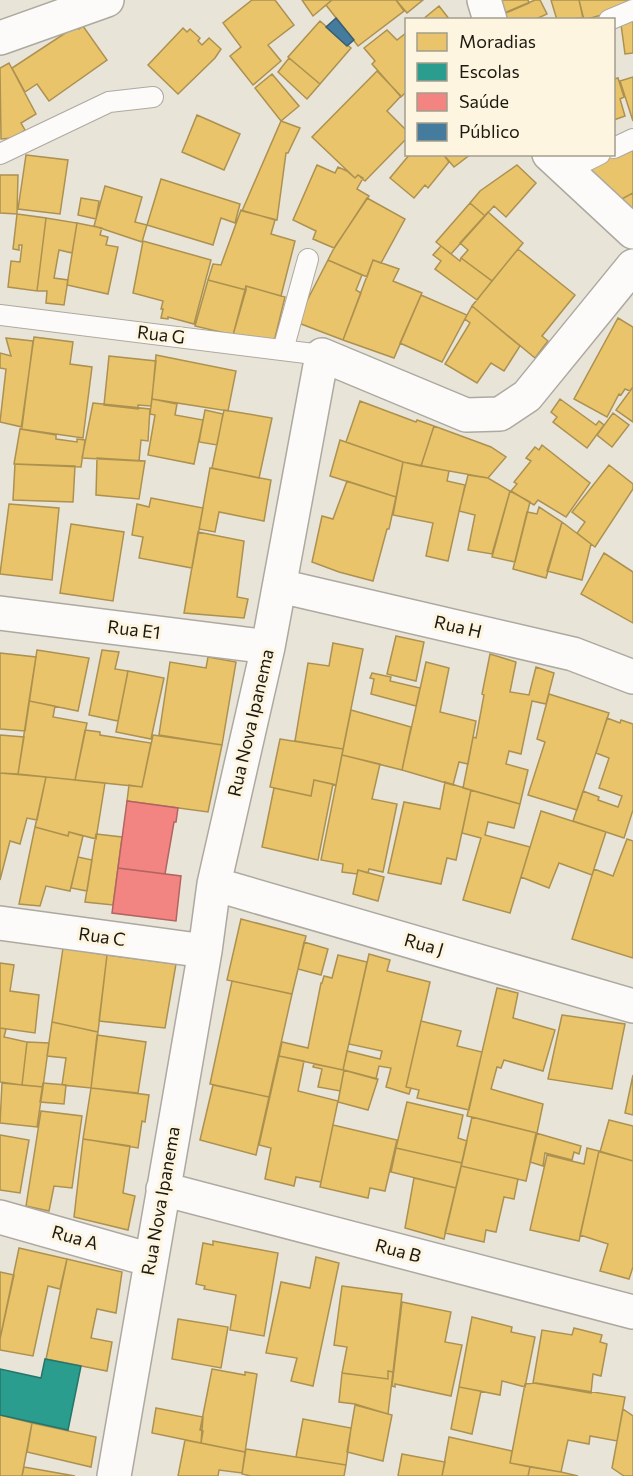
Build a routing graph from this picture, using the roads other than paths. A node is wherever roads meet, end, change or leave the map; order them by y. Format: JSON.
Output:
{"nodes":[{"id":1,"x":107,"y":0,"type":"edge"},
{"id":2,"x":484,"y":0,"type":"edge"},
{"id":3,"x":633,"y":10,"type":"edge"},
{"id":4,"x":489,"y":18,"type":"edge"},
{"id":5,"x":614,"y":18,"type":"edge"},
{"id":6,"x":0,"y":38,"type":"edge"},
{"id":7,"x":153,"y":97,"type":"dead end"},
{"id":8,"x":633,"y":139,"type":"edge"},
{"id":9,"x":615,"y":148,"type":"edge"},
{"id":10,"x":0,"y":154,"type":"edge"},
{"id":11,"x":591,"y":156,"type":"edge"},
{"id":12,"x":558,"y":163,"type":"edge"},
{"id":13,"x":633,"y":232,"type":"edge"},
{"id":14,"x":308,"y":260,"type":"dead end"},
{"id":15,"x":633,"y":266,"type":"edge"},
{"id":16,"x":0,"y":315,"type":"edge"},
{"id":17,"x":283,"y":350,"type":"junction"},
{"id":18,"x":322,"y":355,"type":"junction"},
{"id":19,"x":280,"y":586,"type":"junction"},
{"id":20,"x":0,"y":613,"type":"edge"},
{"id":21,"x":268,"y":647,"type":"junction"},
{"id":22,"x":633,"y":677,"type":"edge"},
{"id":23,"x":214,"y":884,"type":"junction"},
{"id":24,"x":0,"y":923,"type":"edge"},
{"id":25,"x":205,"y":951,"type":"junction"},
{"id":26,"x":633,"y":1006,"type":"edge"},
{"id":27,"x":163,"y":1189,"type":"junction"},
{"id":28,"x":0,"y":1217,"type":"edge"},
{"id":29,"x":151,"y":1260,"type":"junction"},
{"id":30,"x":633,"y":1312,"type":"edge"},
{"id":31,"x":114,"y":1476,"type":"edge"}],
"edges":[{"from":1,"to":6,"type":"street"},
{"from":2,"to":4,"type":"street"},
{"from":3,"to":5,"type":"lane"},
{"from":7,"to":10,"type":"lane"},
{"from":8,"to":9,"type":"lane"},
{"from":11,"to":12,"type":"lane"},
{"from":12,"to":13,"type":"street"},
{"from":14,"to":17,"type":"lane"},
{"from":15,"to":18,"type":"street"},
{"from":16,"to":17,"type":"lane","name":"Rua G"},
{"from":17,"to":18,"type":"lane","name":"Rua G"},
{"from":18,"to":19,"type":"street","name":"Rua Nova Ipanema"},
{"from":19,"to":21,"type":"street","name":"Rua Nova Ipanema"},
{"from":19,"to":22,"type":"street","name":"Rua H"},
{"from":20,"to":21,"type":"street","name":"Rua E1"},
{"from":21,"to":23,"type":"street","name":"Rua Nova Ipanema"},
{"from":23,"to":25,"type":"street","name":"Rua Nova Ipanema"},
{"from":23,"to":26,"type":"street","name":"Rua J"},
{"from":24,"to":25,"type":"street","name":"Rua C"},
{"from":25,"to":27,"type":"street","name":"Rua Nova Ipanema"},
{"from":27,"to":29,"type":"street","name":"Rua Nova Ipanema"},
{"from":27,"to":30,"type":"street","name":"Rua B"},
{"from":28,"to":29,"type":"street","name":"Rua A"},
{"from":29,"to":31,"type":"street","name":"Rua Nova Ipanema"}]}
